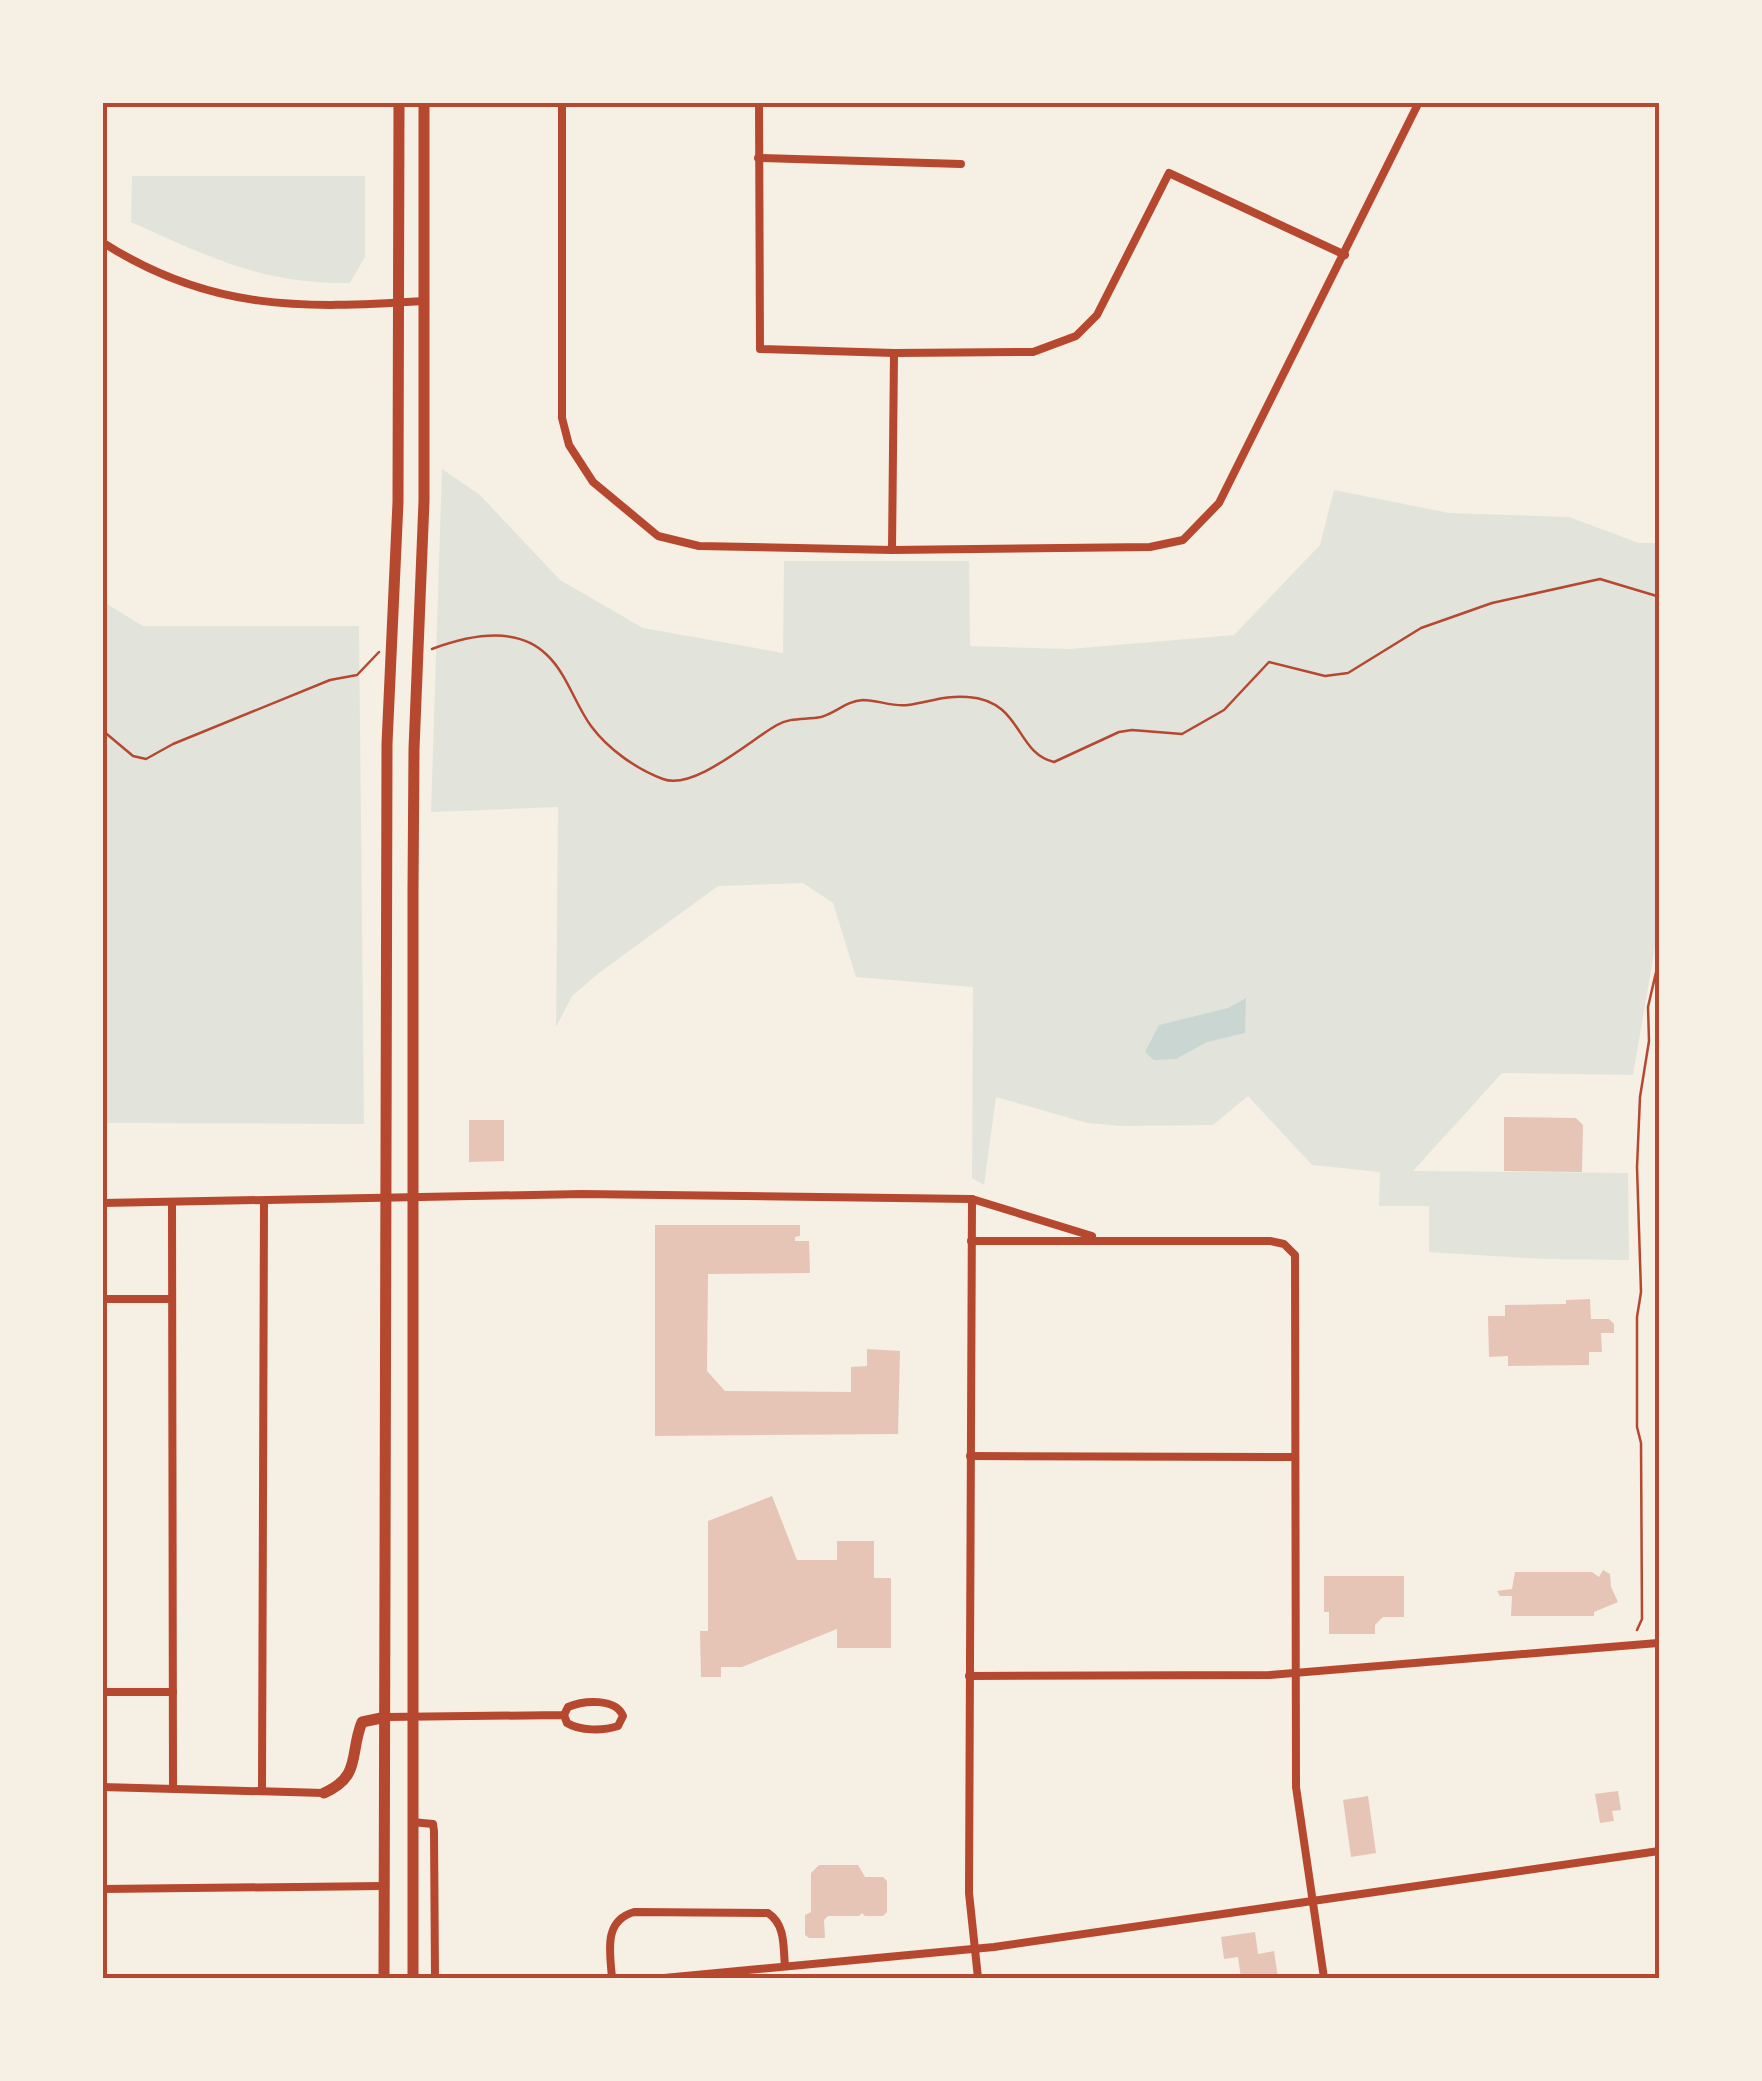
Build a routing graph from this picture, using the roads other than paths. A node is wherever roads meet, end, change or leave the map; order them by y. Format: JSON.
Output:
{"nodes":[{"id":1,"x":399,"y":102,"type":"edge"},
{"id":2,"x":424,"y":102,"type":"edge"},
{"id":3,"x":562,"y":102,"type":"edge"},
{"id":4,"x":759,"y":102,"type":"edge"},
{"id":5,"x":1419,"y":102,"type":"edge"},
{"id":6,"x":758,"y":158,"type":"junction"},
{"id":7,"x":961,"y":164,"type":"dead end"},
{"id":8,"x":102,"y":242,"type":"edge"},
{"id":9,"x":1345,"y":255,"type":"junction"},
{"id":10,"x":424,"y":301,"type":"junction"},
{"id":11,"x":398,"y":302,"type":"junction"},
{"id":12,"x":894,"y":353,"type":"junction"},
{"id":13,"x":892,"y":550,"type":"junction"},
{"id":14,"x":1660,"y":1138,"type":"edge"},
{"id":15,"x":413,"y":1197,"type":"junction"},
{"id":16,"x":387,"y":1198,"type":"junction"},
{"id":17,"x":972,"y":1199,"type":"junction"},
{"id":18,"x":264,"y":1202,"type":"junction"},
{"id":19,"x":102,"y":1203,"type":"edge"},
{"id":20,"x":172,"y":1203,"type":"junction"},
{"id":21,"x":1101,"y":1239,"type":"junction"},
{"id":22,"x":972,"y":1240,"type":"junction"},
{"id":23,"x":102,"y":1299,"type":"edge"},
{"id":24,"x":172,"y":1299,"type":"junction"},
{"id":25,"x":970,"y":1456,"type":"junction"},
{"id":26,"x":1659,"y":1456,"type":"edge"},
{"id":27,"x":1294,"y":1457,"type":"junction"},
{"id":28,"x":1658,"y":1643,"type":"edge"},
{"id":29,"x":1294,"y":1673,"type":"junction"},
{"id":30,"x":969,"y":1676,"type":"junction"},
{"id":31,"x":102,"y":1692,"type":"edge"},
{"id":32,"x":173,"y":1692,"type":"junction"},
{"id":33,"x":412,"y":1715,"type":"junction"},
{"id":34,"x":564,"y":1715,"type":"junction"},
{"id":35,"x":386,"y":1717,"type":"junction"},
{"id":36,"x":102,"y":1787,"type":"edge"},
{"id":37,"x":173,"y":1787,"type":"junction"},
{"id":38,"x":262,"y":1790,"type":"junction"},
{"id":39,"x":324,"y":1793,"type":"joint"},
{"id":40,"x":412,"y":1822,"type":"junction"},
{"id":41,"x":1659,"y":1854,"type":"edge"},
{"id":42,"x":384,"y":1886,"type":"junction"},
{"id":43,"x":102,"y":1889,"type":"edge"},
{"id":44,"x":1312,"y":1901,"type":"junction"},
{"id":45,"x":974,"y":1950,"type":"junction"},
{"id":46,"x":785,"y":1966,"type":"junction"},
{"id":47,"x":384,"y":1978,"type":"edge"},
{"id":48,"x":413,"y":1978,"type":"edge"},
{"id":49,"x":435,"y":1978,"type":"edge"},
{"id":50,"x":612,"y":1978,"type":"edge"},
{"id":51,"x":664,"y":1978,"type":"edge"},
{"id":52,"x":978,"y":1978,"type":"edge"},
{"id":53,"x":1324,"y":1978,"type":"edge"}],
"edges":[{"from":1,"to":11,"type":"main road"},
{"from":2,"to":10,"type":"main road"},
{"from":3,"to":13,"type":"street"},
{"from":4,"to":6,"type":"street"},
{"from":5,"to":9,"type":"street"},
{"from":6,"to":7,"type":"street"},
{"from":6,"to":12,"type":"street"},
{"from":8,"to":11,"type":"street"},
{"from":9,"to":12,"type":"street"},
{"from":9,"to":13,"type":"street"},
{"from":10,"to":11,"type":"street"},
{"from":10,"to":15,"type":"main road"},
{"from":11,"to":16,"type":"main road"},
{"from":12,"to":13,"type":"street"},
{"from":14,"to":26,"type":"street"},
{"from":15,"to":16,"type":"street"},
{"from":15,"to":17,"type":"street"},
{"from":15,"to":33,"type":"main road"},
{"from":16,"to":18,"type":"street"},
{"from":16,"to":35,"type":"main road"},
{"from":17,"to":21,"type":"street"},
{"from":17,"to":22,"type":"street"},
{"from":18,"to":20,"type":"street"},
{"from":18,"to":38,"type":"street"},
{"from":19,"to":20,"type":"street"},
{"from":20,"to":24,"type":"street"},
{"from":21,"to":22,"type":"street"},
{"from":21,"to":27,"type":"street"},
{"from":22,"to":25,"type":"street"},
{"from":23,"to":24,"type":"street"},
{"from":24,"to":32,"type":"street"},
{"from":25,"to":27,"type":"street"},
{"from":25,"to":30,"type":"street"},
{"from":26,"to":28,"type":"street"},
{"from":27,"to":29,"type":"street"},
{"from":28,"to":29,"type":"street"},
{"from":28,"to":41,"type":"street"},
{"from":29,"to":30,"type":"street"},
{"from":29,"to":44,"type":"street"},
{"from":30,"to":45,"type":"street"},
{"from":31,"to":32,"type":"street"},
{"from":32,"to":37,"type":"street"},
{"from":33,"to":34,"type":"street"},
{"from":33,"to":35,"type":"street"},
{"from":33,"to":40,"type":"main road"},
{"from":34,"to":34,"type":"street"},
{"from":35,"to":39,"type":"main road"},
{"from":35,"to":42,"type":"main road"},
{"from":36,"to":37,"type":"street"},
{"from":37,"to":38,"type":"street"},
{"from":38,"to":39,"type":"street"},
{"from":40,"to":48,"type":"main road"},
{"from":40,"to":49,"type":"street"},
{"from":41,"to":44,"type":"street"},
{"from":42,"to":43,"type":"street"},
{"from":42,"to":47,"type":"main road"},
{"from":44,"to":45,"type":"street"},
{"from":44,"to":53,"type":"street"},
{"from":45,"to":46,"type":"street"},
{"from":45,"to":52,"type":"street"},
{"from":46,"to":50,"type":"street"},
{"from":46,"to":51,"type":"street"}]}
